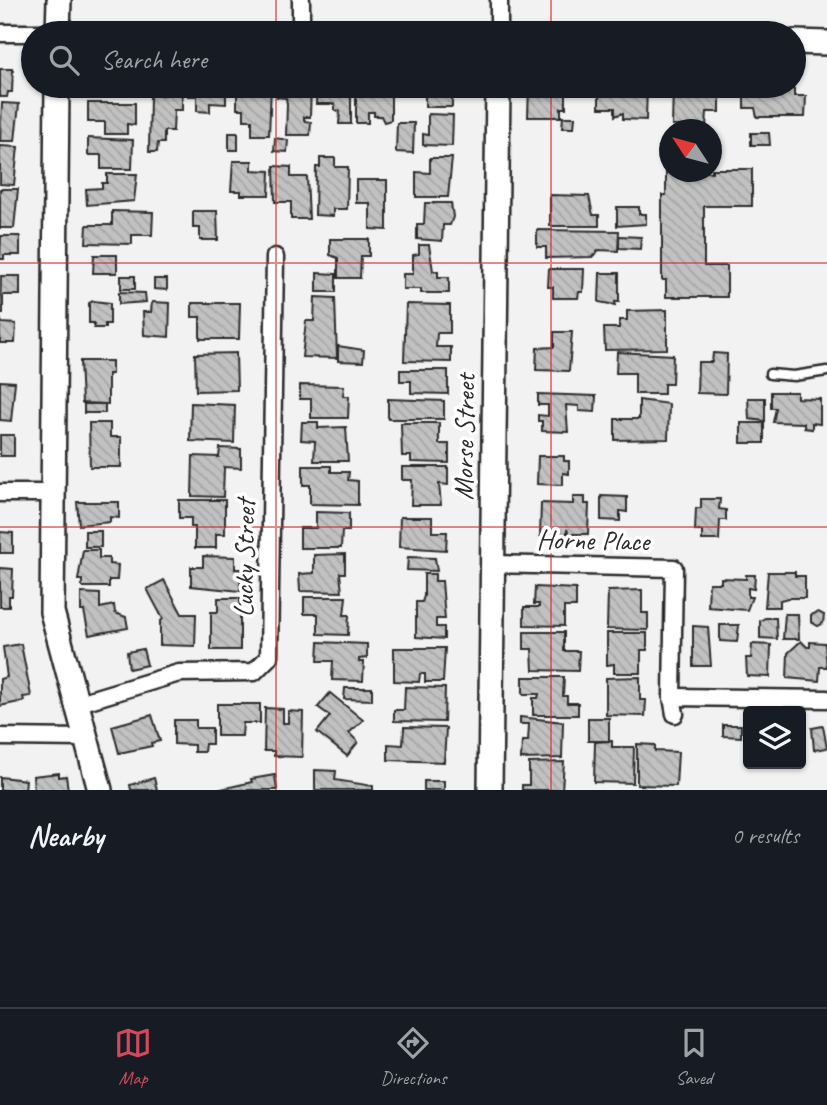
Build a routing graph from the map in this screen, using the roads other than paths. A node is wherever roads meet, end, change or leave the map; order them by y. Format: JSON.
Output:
{"nodes":[{"id":1,"x":59,"y":0,"type":"edge"},
{"id":2,"x":301,"y":0,"type":"edge"},
{"id":3,"x":499,"y":0,"type":"edge"},
{"id":4,"x":58,"y":21,"type":"edge"},
{"id":5,"x":301,"y":21,"type":"edge"},
{"id":6,"x":499,"y":21,"type":"edge"},
{"id":7,"x":0,"y":33,"type":"edge"},
{"id":8,"x":21,"y":33,"type":"edge"},
{"id":9,"x":806,"y":42,"type":"edge"},
{"id":10,"x":827,"y":43,"type":"edge"},
{"id":11,"x":58,"y":98,"type":"edge"},
{"id":12,"x":498,"y":98,"type":"edge"},
{"id":13,"x":275,"y":257,"type":"dead end"},
{"id":14,"x":827,"y":371,"type":"edge"},
{"id":15,"x":770,"y":374,"type":"dead end"},
{"id":16,"x":0,"y":492,"type":"edge"},
{"id":17,"x":52,"y":493,"type":"junction"},
{"id":18,"x":491,"y":564,"type":"junction"},
{"id":19,"x":672,"y":697,"type":"junction"},
{"id":20,"x":827,"y":699,"type":"edge"},
{"id":21,"x":76,"y":704,"type":"junction"},
{"id":22,"x":675,"y":714,"type":"dead end"},
{"id":23,"x":0,"y":737,"type":"edge"},
{"id":24,"x":85,"y":738,"type":"junction"},
{"id":25,"x":100,"y":790,"type":"edge"},
{"id":26,"x":490,"y":790,"type":"edge"}],
"edges":[{"from":1,"to":4,"type":"street"},
{"from":2,"to":5,"type":"street"},
{"from":3,"to":6,"type":"street"},
{"from":7,"to":8,"type":"street"},
{"from":9,"to":10,"type":"street"},
{"from":11,"to":17,"type":"street"},
{"from":12,"to":18,"type":"street","name":"Morse Street"},
{"from":13,"to":21,"type":"street","name":"Lucky Street"},
{"from":14,"to":15,"type":"lane"},
{"from":16,"to":17,"type":"street"},
{"from":17,"to":21,"type":"street"},
{"from":18,"to":19,"type":"street","name":"Horne Place"},
{"from":18,"to":26,"type":"street","name":"Morse Street"},
{"from":19,"to":20,"type":"street"},
{"from":19,"to":22,"type":"street","name":"Horne Place"},
{"from":21,"to":24,"type":"street"},
{"from":23,"to":24,"type":"street"},
{"from":24,"to":25,"type":"street"}]}
